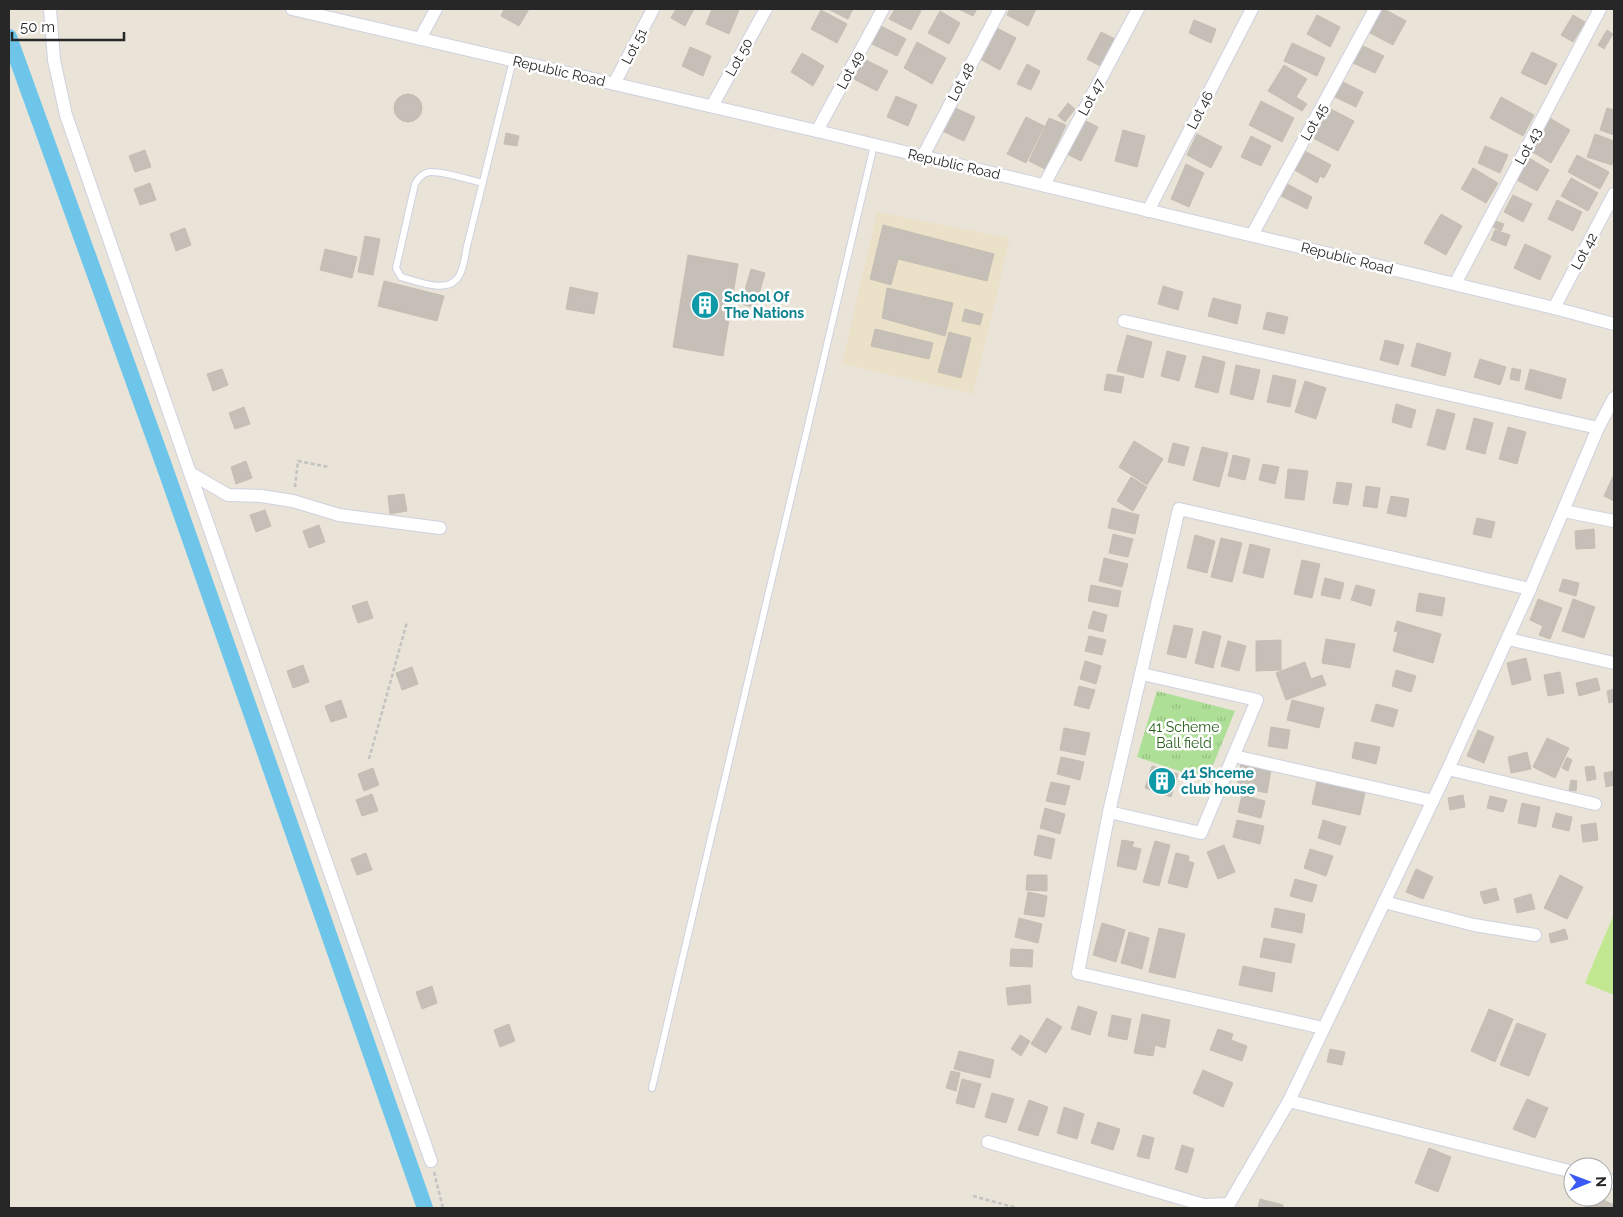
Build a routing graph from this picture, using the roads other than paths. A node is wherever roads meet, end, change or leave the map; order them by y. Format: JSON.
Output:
{"nodes":[{"id":1,"x":50,"y":9,"type":"edge"},
{"id":2,"x":292,"y":9,"type":"edge"},
{"id":3,"x":436,"y":9,"type":"edge"},
{"id":4,"x":653,"y":9,"type":"edge"},
{"id":5,"x":766,"y":9,"type":"edge"},
{"id":6,"x":883,"y":9,"type":"edge"},
{"id":7,"x":1000,"y":9,"type":"edge"},
{"id":8,"x":1138,"y":9,"type":"edge"},
{"id":9,"x":1252,"y":9,"type":"edge"},
{"id":10,"x":1375,"y":9,"type":"edge"},
{"id":11,"x":1600,"y":9,"type":"edge"},
{"id":12,"x":318,"y":12,"type":"edge"},
{"id":13,"x":420,"y":39,"type":"junction"},
{"id":14,"x":513,"y":60,"type":"junction"},
{"id":15,"x":614,"y":84,"type":"junction"},
{"id":16,"x":712,"y":106,"type":"junction"},
{"id":17,"x":818,"y":131,"type":"junction"},
{"id":18,"x":874,"y":145,"type":"junction"},
{"id":19,"x":923,"y":156,"type":"junction"},
{"id":20,"x":482,"y":183,"type":"junction"},
{"id":21,"x":1044,"y":185,"type":"junction"},
{"id":22,"x":1614,"y":194,"type":"edge"},
{"id":23,"x":1148,"y":210,"type":"junction"},
{"id":24,"x":1252,"y":235,"type":"junction"},
{"id":25,"x":1455,"y":284,"type":"junction"},
{"id":26,"x":1554,"y":308,"type":"junction"},
{"id":27,"x":1124,"y":321,"type":"dead end"},
{"id":28,"x":1614,"y":324,"type":"edge"},
{"id":29,"x":1614,"y":398,"type":"edge"},
{"id":30,"x":1598,"y":428,"type":"junction"},
{"id":31,"x":190,"y":473,"type":"junction"},
{"id":32,"x":1564,"y":510,"type":"junction"},
{"id":33,"x":1614,"y":520,"type":"edge"},
{"id":34,"x":440,"y":528,"type":"dead end"},
{"id":35,"x":1530,"y":589,"type":"junction"},
{"id":36,"x":1508,"y":639,"type":"junction"},
{"id":37,"x":1614,"y":663,"type":"edge"},
{"id":38,"x":1142,"y":674,"type":"junction"},
{"id":39,"x":1234,"y":756,"type":"junction"},
{"id":40,"x":1448,"y":769,"type":"junction"},
{"id":41,"x":1432,"y":801,"type":"junction"},
{"id":42,"x":1595,"y":804,"type":"dead end"},
{"id":43,"x":1109,"y":812,"type":"junction"},
{"id":44,"x":1384,"y":902,"type":"junction"},
{"id":45,"x":1535,"y":935,"type":"dead end"},
{"id":46,"x":1323,"y":1028,"type":"junction"},
{"id":47,"x":652,"y":1088,"type":"dead end"},
{"id":48,"x":1289,"y":1101,"type":"junction"},
{"id":49,"x":988,"y":1142,"type":"dead end"},
{"id":50,"x":431,"y":1161,"type":"road end"},
{"id":51,"x":1563,"y":1170,"type":"edge"}],
"edges":[{"from":1,"to":31,"type":"street"},
{"from":2,"to":12,"type":"street","name":"Republic Road"},
{"from":3,"to":13,"type":"street"},
{"from":4,"to":15,"type":"street","name":"Lot 51"},
{"from":5,"to":16,"type":"street","name":"Lot 50"},
{"from":6,"to":17,"type":"street","name":"Lot 49"},
{"from":7,"to":19,"type":"street","name":"Lot 48"},
{"from":8,"to":21,"type":"street","name":"Lot 47"},
{"from":9,"to":23,"type":"street","name":"Lot 46"},
{"from":10,"to":24,"type":"street","name":"Lot 45"},
{"from":11,"to":25,"type":"street","name":"Lot 43"},
{"from":12,"to":13,"type":"street","name":"Republic Road"},
{"from":13,"to":14,"type":"street","name":"Republic Road"},
{"from":14,"to":15,"type":"street","name":"Republic Road"},
{"from":14,"to":20,"type":"lane"},
{"from":15,"to":16,"type":"street","name":"Republic Road"},
{"from":16,"to":17,"type":"street","name":"Republic Road"},
{"from":17,"to":18,"type":"street","name":"Republic Road"},
{"from":18,"to":19,"type":"street","name":"Republic Road"},
{"from":18,"to":47,"type":"lane"},
{"from":19,"to":21,"type":"street","name":"Republic Road"},
{"from":20,"to":20,"type":"lane"},
{"from":21,"to":23,"type":"street","name":"Republic Road"},
{"from":22,"to":26,"type":"street","name":"Lot 42"},
{"from":23,"to":24,"type":"street","name":"Republic Road"},
{"from":24,"to":25,"type":"street","name":"Republic Road"},
{"from":25,"to":26,"type":"street","name":"Republic Road"},
{"from":26,"to":28,"type":"street","name":"Republic Road"},
{"from":27,"to":30,"type":"street"},
{"from":29,"to":30,"type":"street"},
{"from":30,"to":32,"type":"street"},
{"from":31,"to":34,"type":"street"},
{"from":31,"to":50,"type":"street"},
{"from":32,"to":33,"type":"street"},
{"from":32,"to":35,"type":"street"},
{"from":35,"to":36,"type":"street"},
{"from":35,"to":38,"type":"street"},
{"from":36,"to":37,"type":"street"},
{"from":36,"to":40,"type":"street"},
{"from":38,"to":39,"type":"street"},
{"from":38,"to":43,"type":"street"},
{"from":39,"to":41,"type":"street"},
{"from":39,"to":43,"type":"street"},
{"from":40,"to":41,"type":"street"},
{"from":40,"to":42,"type":"street"},
{"from":41,"to":44,"type":"street"},
{"from":43,"to":46,"type":"street"},
{"from":44,"to":45,"type":"street"},
{"from":44,"to":46,"type":"street"},
{"from":46,"to":48,"type":"street"},
{"from":48,"to":49,"type":"street"},
{"from":48,"to":51,"type":"street"}]}
